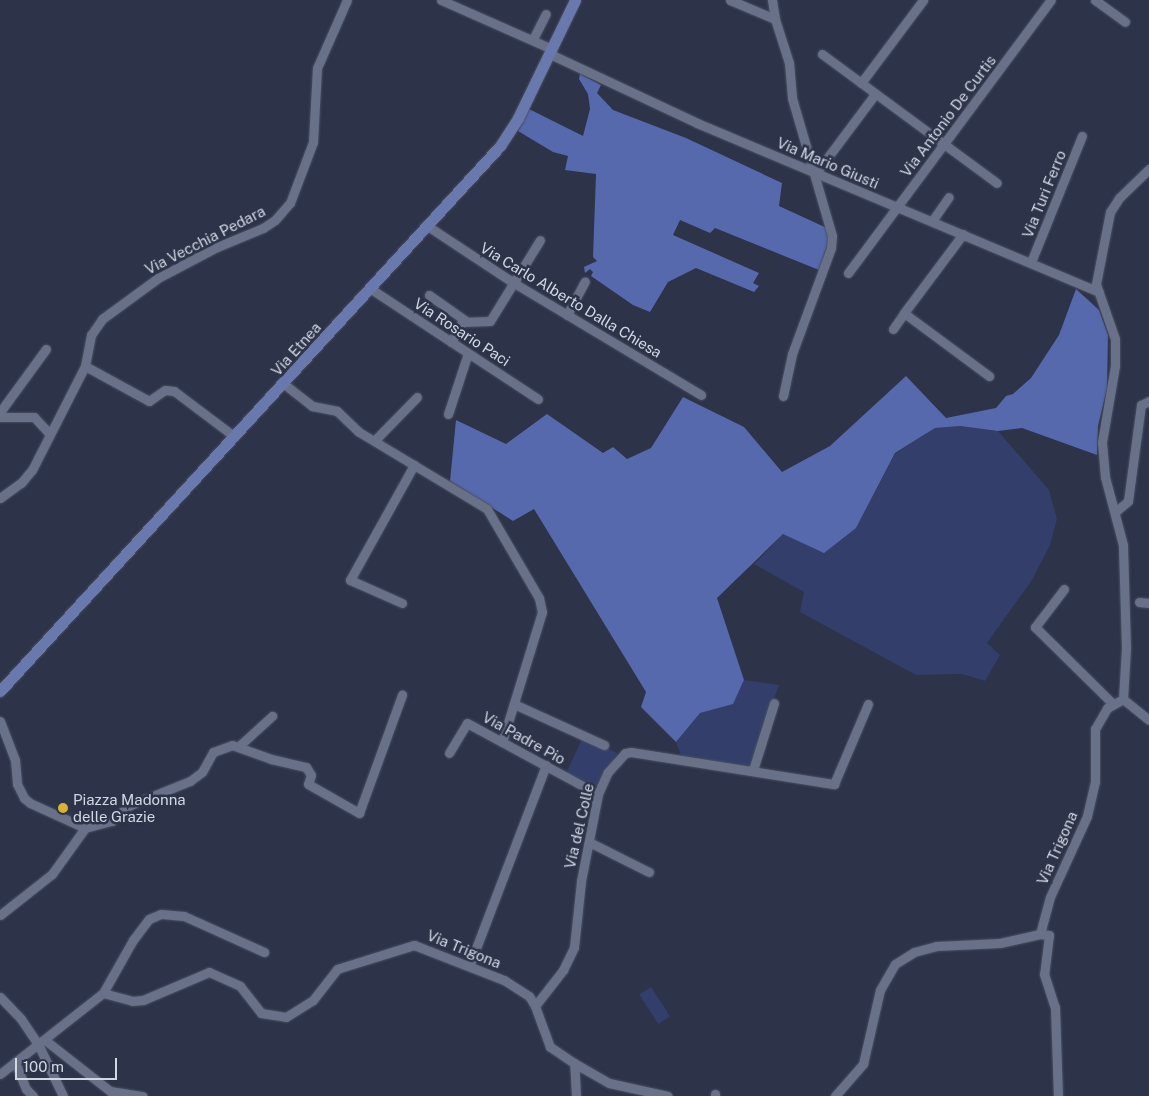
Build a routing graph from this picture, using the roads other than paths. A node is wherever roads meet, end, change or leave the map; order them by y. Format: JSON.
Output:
{"nodes":[{"id":1,"x":347,"y":0,"type":"edge"},
{"id":2,"x":441,"y":0,"type":"edge"},
{"id":3,"x":575,"y":0,"type":"edge"},
{"id":4,"x":730,"y":0,"type":"edge"},
{"id":5,"x":772,"y":0,"type":"edge"},
{"id":6,"x":923,"y":0,"type":"edge"},
{"id":7,"x":1051,"y":0,"type":"edge"},
{"id":8,"x":1095,"y":0,"type":"edge"},
{"id":9,"x":546,"y":14,"type":"dead end"},
{"id":10,"x":775,"y":19,"type":"junction"},
{"id":11,"x":1124,"y":22,"type":"dead end"},
{"id":12,"x":533,"y":40,"type":"junction"},
{"id":13,"x":551,"y":51,"type":"junction"},
{"id":14,"x":822,"y":54,"type":"dead end"},
{"id":15,"x":861,"y":83,"type":"junction"},
{"id":16,"x":874,"y":94,"type":"junction"},
{"id":17,"x":1082,"y":136,"type":"dead end"},
{"id":18,"x":945,"y":144,"type":"junction"},
{"id":19,"x":1149,"y":169,"type":"edge"},
{"id":20,"x":816,"y":173,"type":"junction"},
{"id":21,"x":997,"y":184,"type":"dead end"},
{"id":22,"x":949,"y":197,"type":"dead end"},
{"id":23,"x":898,"y":207,"type":"junction"},
{"id":24,"x":932,"y":221,"type":"junction"},
{"id":25,"x":428,"y":226,"type":"junction"},
{"id":26,"x":963,"y":234,"type":"junction"},
{"id":27,"x":540,"y":240,"type":"dead end"},
{"id":28,"x":1031,"y":262,"type":"junction"},
{"id":29,"x":848,"y":273,"type":"dead end"},
{"id":30,"x":585,"y":281,"type":"dead end"},
{"id":31,"x":514,"y":283,"type":"junction"},
{"id":32,"x":371,"y":288,"type":"junction"},
{"id":33,"x":1099,"y":292,"type":"junction"},
{"id":34,"x":429,"y":295,"type":"dead end"},
{"id":35,"x":904,"y":313,"type":"junction"},
{"id":36,"x":567,"y":315,"type":"junction"},
{"id":37,"x":466,"y":321,"type":"junction"},
{"id":38,"x":892,"y":329,"type":"dead end"},
{"id":39,"x":451,"y":342,"type":"junction"},
{"id":40,"x":46,"y":349,"type":"dead end"},
{"id":41,"x":468,"y":353,"type":"junction"},
{"id":42,"x":85,"y":366,"type":"junction"},
{"id":43,"x":989,"y":376,"type":"dead end"},
{"id":44,"x":284,"y":384,"type":"junction"},
{"id":45,"x":701,"y":395,"type":"dead end"},
{"id":46,"x":783,"y":396,"type":"dead end"},
{"id":47,"x":417,"y":397,"type":"dead end"},
{"id":48,"x":538,"y":399,"type":"dead end"},
{"id":49,"x":1149,"y":401,"type":"edge"},
{"id":50,"x":0,"y":412,"type":"edge"},
{"id":51,"x":448,"y":414,"type":"dead end"},
{"id":52,"x":0,"y":417,"type":"edge"},
{"id":53,"x":48,"y":432,"type":"junction"},
{"id":54,"x":235,"y":438,"type":"junction"},
{"id":55,"x":375,"y":440,"type":"junction"},
{"id":56,"x":414,"y":466,"type":"junction"},
{"id":57,"x":0,"y":498,"type":"edge"},
{"id":58,"x":1116,"y":512,"type":"junction"},
{"id":59,"x":1064,"y":589,"type":"dead end"},
{"id":60,"x":1139,"y":602,"type":"dead end"},
{"id":61,"x":402,"y":603,"type":"dead end"},
{"id":62,"x":1149,"y":603,"type":"edge"},
{"id":63,"x":0,"y":691,"type":"edge"},
{"id":64,"x":402,"y":695,"type":"dead end"},
{"id":65,"x":1123,"y":699,"type":"junction"},
{"id":66,"x":774,"y":703,"type":"dead end"},
{"id":67,"x":1112,"y":703,"type":"junction"},
{"id":68,"x":514,"y":704,"type":"junction"},
{"id":69,"x":868,"y":704,"type":"dead end"},
{"id":70,"x":272,"y":716,"type":"dead end"},
{"id":71,"x":1149,"y":720,"type":"edge"},
{"id":72,"x":0,"y":721,"type":"edge"},
{"id":73,"x":502,"y":742,"type":"junction"},
{"id":74,"x":604,"y":745,"type":"dead end"},
{"id":75,"x":239,"y":746,"type":"junction"},
{"id":76,"x":449,"y":753,"type":"dead end"},
{"id":77,"x":546,"y":765,"type":"junction"},
{"id":78,"x":753,"y":770,"type":"junction"},
{"id":79,"x":598,"y":794,"type":"junction"},
{"id":80,"x":85,"y":828,"type":"junction"},
{"id":81,"x":589,"y":842,"type":"junction"},
{"id":82,"x":649,"y":872,"type":"dead end"},
{"id":83,"x":0,"y":915,"type":"edge"},
{"id":84,"x":1044,"y":934,"type":"junction"},
{"id":85,"x":264,"y":952,"type":"dead end"},
{"id":86,"x":470,"y":964,"type":"junction"},
{"id":87,"x":103,"y":993,"type":"junction"},
{"id":88,"x":0,"y":997,"type":"edge"},
{"id":89,"x":534,"y":1006,"type":"junction"},
{"id":90,"x":42,"y":1042,"type":"junction"},
{"id":91,"x":15,"y":1062,"type":"junction"},
{"id":92,"x":574,"y":1063,"type":"junction"},
{"id":93,"x":0,"y":1074,"type":"edge"},
{"id":94,"x":638,"y":1093,"type":"edge"},
{"id":95,"x":33,"y":1096,"type":"edge"},
{"id":96,"x":63,"y":1096,"type":"edge"},
{"id":97,"x":143,"y":1096,"type":"edge"},
{"id":98,"x":576,"y":1096,"type":"edge"},
{"id":99,"x":668,"y":1096,"type":"edge"},
{"id":100,"x":835,"y":1096,"type":"edge"},
{"id":101,"x":1058,"y":1096,"type":"edge"}],
"edges":[{"from":1,"to":42,"type":"street","name":"Via Vecchia Pedara"},
{"from":2,"to":12,"type":"street","name":"Via Mario Giusti"},
{"from":3,"to":13,"type":"main road","name":"Via Etnea"},
{"from":4,"to":10,"type":"street"},
{"from":5,"to":10,"type":"street"},
{"from":6,"to":15,"type":"street"},
{"from":7,"to":18,"type":"street","name":"Via Antonio De Curtis"},
{"from":8,"to":11,"type":"street"},
{"from":9,"to":12,"type":"street"},
{"from":10,"to":20,"type":"street"},
{"from":12,"to":13,"type":"street","name":"Via Mario Giusti"},
{"from":13,"to":20,"type":"street","name":"Via Mario Giusti"},
{"from":13,"to":25,"type":"main road","name":"Via Etnea"},
{"from":14,"to":15,"type":"street"},
{"from":15,"to":16,"type":"street"},
{"from":16,"to":18,"type":"street"},
{"from":16,"to":20,"type":"street"},
{"from":17,"to":28,"type":"street","name":"Via Turi Ferro"},
{"from":18,"to":21,"type":"street"},
{"from":18,"to":23,"type":"street","name":"Via Antonio De Curtis"},
{"from":19,"to":33,"type":"street"},
{"from":20,"to":23,"type":"street","name":"Via Mario Giusti"},
{"from":20,"to":46,"type":"street"},
{"from":22,"to":24,"type":"street"},
{"from":23,"to":24,"type":"street","name":"Via Mario Giusti"},
{"from":23,"to":29,"type":"street","name":"Via Antonio De Curtis"},
{"from":24,"to":26,"type":"street","name":"Via Mario Giusti"},
{"from":25,"to":31,"type":"street","name":"Via Carlo Alberto Dalla Chiesa"},
{"from":25,"to":32,"type":"main road","name":"Via Etnea"},
{"from":26,"to":28,"type":"street","name":"Via Mario Giusti"},
{"from":26,"to":35,"type":"street"},
{"from":27,"to":31,"type":"street"},
{"from":28,"to":33,"type":"street","name":"Via Mario Giusti"},
{"from":30,"to":36,"type":"street"},
{"from":31,"to":36,"type":"street","name":"Via Carlo Alberto Dalla Chiesa"},
{"from":31,"to":37,"type":"street"},
{"from":32,"to":39,"type":"street","name":"Via Rosario Paci"},
{"from":32,"to":44,"type":"main road","name":"Via Etnea"},
{"from":33,"to":58,"type":"street"},
{"from":34,"to":37,"type":"street"},
{"from":35,"to":38,"type":"street"},
{"from":35,"to":43,"type":"street"},
{"from":36,"to":45,"type":"street","name":"Via Carlo Alberto Dalla Chiesa"},
{"from":37,"to":39,"type":"street"},
{"from":39,"to":41,"type":"street","name":"Via Rosario Paci"},
{"from":40,"to":50,"type":"street"},
{"from":41,"to":48,"type":"street","name":"Via Rosario Paci"},
{"from":41,"to":51,"type":"street"},
{"from":42,"to":53,"type":"street","name":"Via Vecchia Pedara"},
{"from":42,"to":54,"type":"street"},
{"from":44,"to":54,"type":"main road","name":"Via Etnea"},
{"from":44,"to":55,"type":"street"},
{"from":47,"to":55,"type":"street"},
{"from":49,"to":58,"type":"street"},
{"from":52,"to":53,"type":"street"},
{"from":53,"to":57,"type":"street","name":"Via Vecchia Pedara"},
{"from":54,"to":63,"type":"main road","name":"Via Etnea"},
{"from":55,"to":56,"type":"street"},
{"from":56,"to":61,"type":"street"},
{"from":56,"to":68,"type":"street"},
{"from":58,"to":65,"type":"street"},
{"from":59,"to":67,"type":"street"},
{"from":60,"to":62,"type":"street"},
{"from":64,"to":75,"type":"street"},
{"from":65,"to":67,"type":"street"},
{"from":65,"to":71,"type":"street"},
{"from":66,"to":78,"type":"street"},
{"from":67,"to":84,"type":"street","name":"Via Trigona"},
{"from":68,"to":73,"type":"street"},
{"from":68,"to":74,"type":"street"},
{"from":69,"to":78,"type":"street","name":"Via del Colle"},
{"from":70,"to":75,"type":"street"},
{"from":72,"to":80,"type":"street"},
{"from":73,"to":76,"type":"street","name":"Via Padre Pio"},
{"from":73,"to":77,"type":"street","name":"Via Padre Pio"},
{"from":75,"to":80,"type":"street"},
{"from":77,"to":79,"type":"street","name":"Via Padre Pio"},
{"from":77,"to":86,"type":"street"},
{"from":78,"to":79,"type":"street","name":"Via del Colle"},
{"from":79,"to":81,"type":"street","name":"Via del Colle"},
{"from":80,"to":83,"type":"street"},
{"from":81,"to":82,"type":"street"},
{"from":81,"to":89,"type":"street","name":"Via del Colle"},
{"from":84,"to":100,"type":"street"},
{"from":84,"to":101,"type":"street","name":"Via Trigona"},
{"from":85,"to":87,"type":"street"},
{"from":86,"to":87,"type":"street","name":"Via Trigona"},
{"from":86,"to":89,"type":"street","name":"Via Trigona"},
{"from":87,"to":90,"type":"street"},
{"from":88,"to":90,"type":"street"},
{"from":89,"to":92,"type":"street"},
{"from":90,"to":91,"type":"street"},
{"from":90,"to":96,"type":"street"},
{"from":90,"to":97,"type":"street"},
{"from":91,"to":93,"type":"street"},
{"from":91,"to":95,"type":"street"},
{"from":92,"to":94,"type":"street"},
{"from":92,"to":98,"type":"street"},
{"from":94,"to":99,"type":"street"}]}
